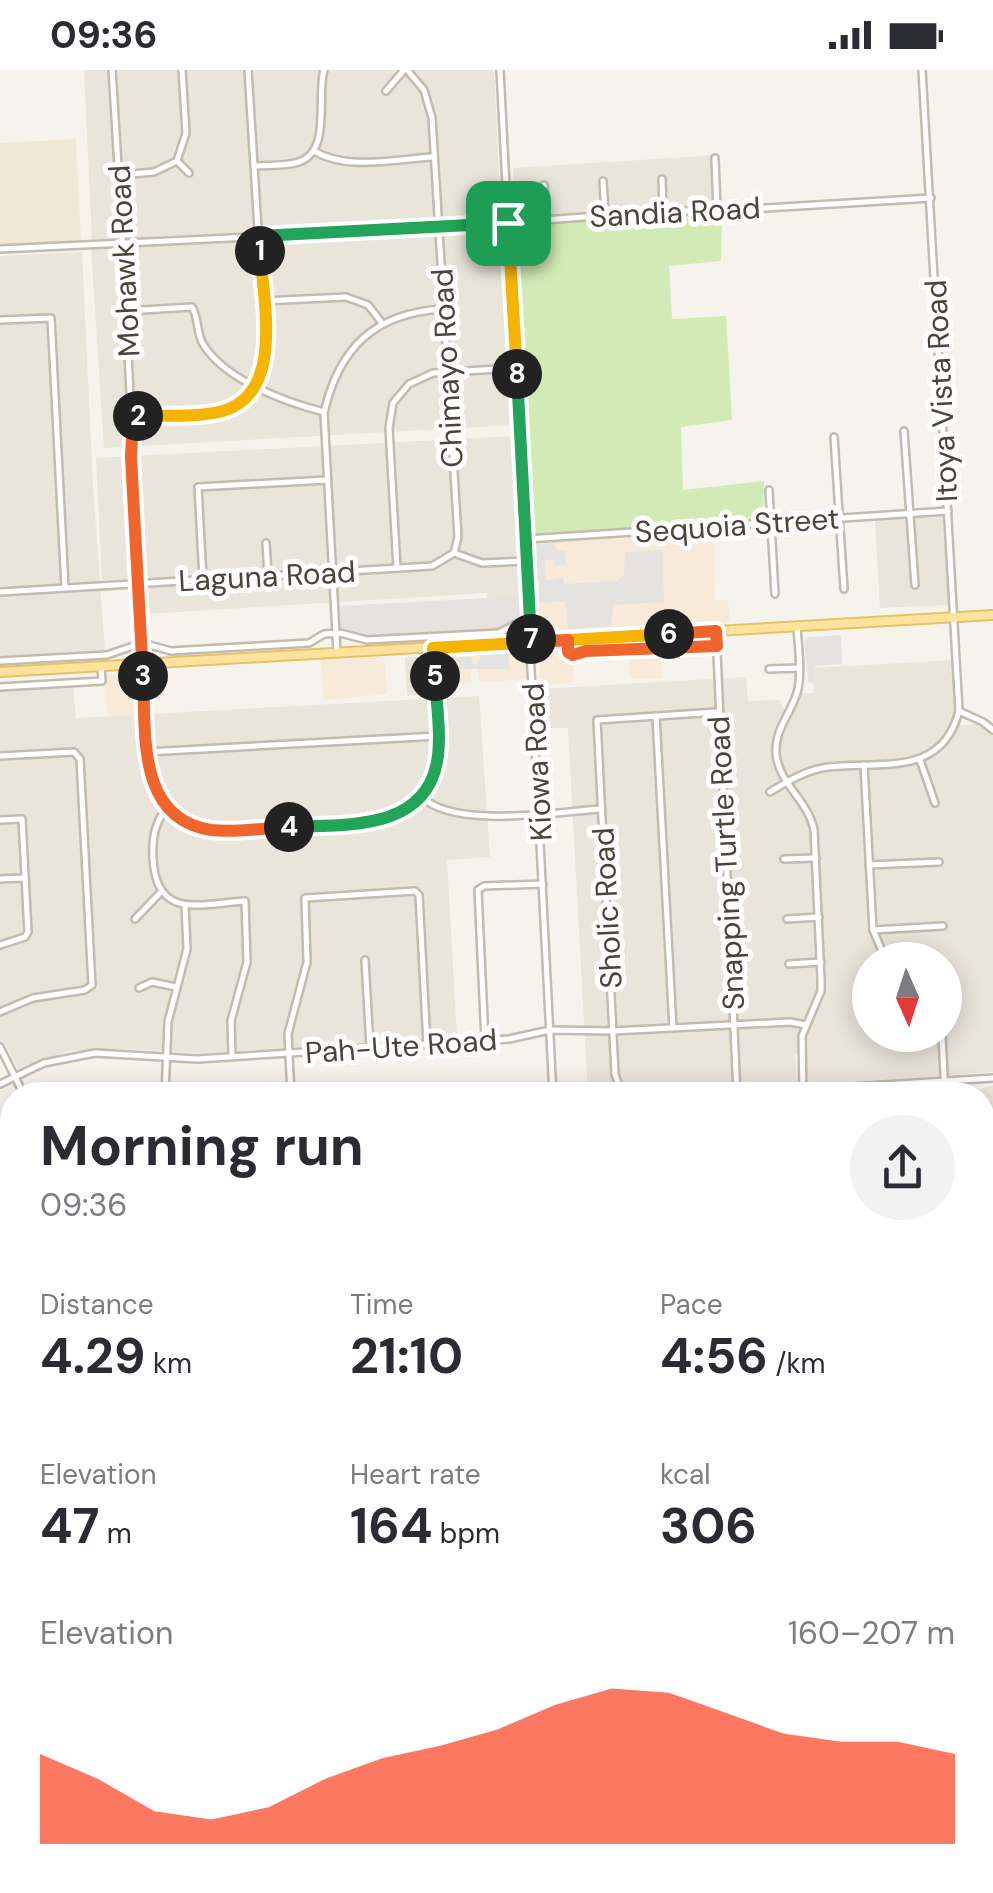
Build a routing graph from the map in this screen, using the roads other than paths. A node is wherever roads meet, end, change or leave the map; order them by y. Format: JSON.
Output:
{"nodes":[{"id":1,"x":112,"y":70,"type":"edge"},
{"id":2,"x":182,"y":70,"type":"edge"},
{"id":3,"x":248,"y":70,"type":"edge"},
{"id":4,"x":324,"y":70,"type":"edge"},
{"id":5,"x":405,"y":70,"type":"edge"},
{"id":6,"x":500,"y":70,"type":"edge"},
{"id":7,"x":922,"y":70,"type":"edge"},
{"id":8,"x":386,"y":91,"type":"dead end"},
{"id":9,"x":314,"y":150,"type":"junction"},
{"id":10,"x":434,"y":158,"type":"junction"},
{"id":11,"x":715,"y":158,"type":"dead end"},
{"id":12,"x":177,"y":160,"type":"junction"},
{"id":13,"x":255,"y":166,"type":"junction"},
{"id":14,"x":190,"y":172,"type":"dead end"},
{"id":15,"x":119,"y":174,"type":"junction"},
{"id":16,"x":662,"y":178,"type":"dead end"},
{"id":17,"x":603,"y":181,"type":"dead end"},
{"id":18,"x":544,"y":185,"type":"dead end"},
{"id":19,"x":930,"y":198,"type":"junction"},
{"id":20,"x":663,"y":210,"type":"junction"},
{"id":21,"x":717,"y":211,"type":"junction"},
{"id":22,"x":605,"y":214,"type":"junction"},
{"id":23,"x":546,"y":218,"type":"junction"},
{"id":24,"x":508,"y":223,"type":"junction"},
{"id":25,"x":439,"y":228,"type":"junction"},
{"id":26,"x":259,"y":236,"type":"junction"},
{"id":27,"x":122,"y":244,"type":"junction"},
{"id":28,"x":0,"y":249,"type":"edge"},
{"id":29,"x":263,"y":301,"type":"junction"},
{"id":30,"x":443,"y":309,"type":"junction"},
{"id":31,"x":126,"y":311,"type":"junction"},
{"id":32,"x":0,"y":320,"type":"edge"},
{"id":33,"x":382,"y":322,"type":"junction"},
{"id":34,"x":516,"y":368,"type":"junction"},
{"id":35,"x":446,"y":372,"type":"junction"},
{"id":36,"x":257,"y":386,"type":"junction"},
{"id":37,"x":324,"y":412,"type":"junction"},
{"id":38,"x":133,"y":416,"type":"junction"},
{"id":39,"x":904,"y":432,"type":"dead end"},
{"id":40,"x":834,"y":437,"type":"dead end"},
{"id":41,"x":326,"y":480,"type":"junction"},
{"id":42,"x":770,"y":490,"type":"dead end"},
{"id":43,"x":948,"y":511,"type":"junction"},
{"id":44,"x":910,"y":514,"type":"junction"},
{"id":45,"x":840,"y":518,"type":"junction"},
{"id":46,"x":771,"y":523,"type":"junction"},
{"id":47,"x":527,"y":539,"type":"junction"},
{"id":48,"x":266,"y":543,"type":"dead end"},
{"id":49,"x":454,"y":554,"type":"junction"},
{"id":50,"x":528,"y":561,"type":"junction"},
{"id":51,"x":397,"y":568,"type":"junction"},
{"id":52,"x":332,"y":572,"type":"junction"},
{"id":53,"x":268,"y":576,"type":"junction"},
{"id":54,"x":203,"y":579,"type":"junction"},
{"id":55,"x":138,"y":583,"type":"junction"},
{"id":56,"x":915,"y":584,"type":"dead end"},
{"id":57,"x":66,"y":587,"type":"junction"},
{"id":58,"x":844,"y":588,"type":"dead end"},
{"id":59,"x":0,"y":592,"type":"edge"},
{"id":60,"x":776,"y":594,"type":"dead end"},
{"id":61,"x":993,"y":615,"type":"edge"},
{"id":62,"x":954,"y":617,"type":"junction"},
{"id":63,"x":530,"y":622,"type":"junction"},
{"id":64,"x":797,"y":626,"type":"junction"},
{"id":65,"x":716,"y":631,"type":"junction"},
{"id":66,"x":336,"y":633,"type":"junction"},
{"id":67,"x":568,"y":640,"type":"junction"},
{"id":68,"x":532,"y":642,"type":"junction"},
{"id":69,"x":142,"y":643,"type":"junction"},
{"id":70,"x":717,"y":646,"type":"junction"},
{"id":71,"x":433,"y":648,"type":"junction"},
{"id":72,"x":337,"y":653,"type":"junction"},
{"id":73,"x":0,"y":661,"type":"edge"},
{"id":74,"x":142,"y":663,"type":"junction"},
{"id":75,"x":101,"y":666,"type":"junction"},
{"id":76,"x":799,"y":668,"type":"junction"},
{"id":77,"x":769,"y":669,"type":"dead end"},
{"id":78,"x":0,"y":672,"type":"edge"},
{"id":79,"x":0,"y":687,"type":"edge"},
{"id":80,"x":959,"y":711,"type":"junction"},
{"id":81,"x":717,"y":712,"type":"junction"},
{"id":82,"x":656,"y":716,"type":"junction"},
{"id":83,"x":993,"y":730,"type":"edge"},
{"id":84,"x":438,"y":736,"type":"junction"},
{"id":85,"x":147,"y":752,"type":"junction"},
{"id":86,"x":0,"y":756,"type":"edge"},
{"id":87,"x":920,"y":760,"type":"junction"},
{"id":88,"x":864,"y":766,"type":"junction"},
{"id":89,"x":787,"y":782,"type":"junction"},
{"id":90,"x":770,"y":792,"type":"dead end"},
{"id":91,"x":422,"y":797,"type":"junction"},
{"id":92,"x":934,"y":803,"type":"dead end"},
{"id":93,"x":167,"y":807,"type":"junction"},
{"id":94,"x":601,"y":810,"type":"junction"},
{"id":95,"x":539,"y":812,"type":"junction"},
{"id":96,"x":0,"y":820,"type":"edge"},
{"id":97,"x":816,"y":858,"type":"junction"},
{"id":98,"x":784,"y":859,"type":"dead end"},
{"id":99,"x":939,"y":862,"type":"dead end"},
{"id":100,"x":869,"y":865,"type":"junction"},
{"id":101,"x":24,"y":878,"type":"junction"},
{"id":102,"x":0,"y":879,"type":"edge"},
{"id":103,"x":543,"y":884,"type":"junction"},
{"id":104,"x":160,"y":893,"type":"junction"},
{"id":105,"x":185,"y":905,"type":"junction"},
{"id":106,"x":819,"y":917,"type":"junction"},
{"id":107,"x":134,"y":919,"type":"dead end"},
{"id":108,"x":786,"y":919,"type":"dead end"},
{"id":109,"x":943,"y":926,"type":"dead end"},
{"id":110,"x":873,"y":930,"type":"junction"},
{"id":111,"x":878,"y":942,"type":"edge"},
{"id":112,"x":0,"y":945,"type":"edge"},
{"id":113,"x":365,"y":960,"type":"dead end"},
{"id":114,"x":821,"y":962,"type":"junction"},
{"id":115,"x":790,"y":964,"type":"dead end"},
{"id":116,"x":176,"y":986,"type":"junction"},
{"id":117,"x":139,"y":988,"type":"dead end"},
{"id":118,"x":0,"y":1012,"type":"edge"},
{"id":119,"x":806,"y":1025,"type":"junction"},
{"id":120,"x":734,"y":1026,"type":"junction"},
{"id":121,"x":673,"y":1028,"type":"junction"},
{"id":122,"x":550,"y":1030,"type":"junction"},
{"id":123,"x":613,"y":1031,"type":"junction"},
{"id":124,"x":485,"y":1040,"type":"junction"},
{"id":125,"x":427,"y":1044,"type":"junction"},
{"id":126,"x":0,"y":1047,"type":"edge"},
{"id":127,"x":370,"y":1048,"type":"junction"},
{"id":128,"x":289,"y":1052,"type":"junction"},
{"id":129,"x":943,"y":1052,"type":"edge"},
{"id":130,"x":232,"y":1056,"type":"junction"},
{"id":131,"x":165,"y":1058,"type":"junction"},
{"id":132,"x":16,"y":1076,"type":"junction"},
{"id":133,"x":993,"y":1078,"type":"edge"},
{"id":134,"x":4,"y":1082,"type":"edge"},
{"id":135,"x":19,"y":1082,"type":"edge"},
{"id":136,"x":165,"y":1082,"type":"edge"},
{"id":137,"x":290,"y":1082,"type":"edge"},
{"id":138,"x":553,"y":1082,"type":"edge"},
{"id":139,"x":618,"y":1082,"type":"edge"},
{"id":140,"x":736,"y":1082,"type":"edge"},
{"id":141,"x":803,"y":1082,"type":"edge"},
{"id":142,"x":945,"y":1082,"type":"joint"}],
"edges":[{"from":1,"to":15,"type":"street","name":"Mohawk Road"},
{"from":2,"to":12,"type":"street"},
{"from":3,"to":13,"type":"street"},
{"from":4,"to":9,"type":"street"},
{"from":5,"to":8,"type":"street"},
{"from":5,"to":10,"type":"street","name":"Chimayo Road"},
{"from":6,"to":24,"type":"street","name":"Kiowa Road"},
{"from":7,"to":19,"type":"street","name":"Itoya Vista Road"},
{"from":9,"to":10,"type":"street"},
{"from":9,"to":13,"type":"street"},
{"from":10,"to":25,"type":"street","name":"Chimayo Road"},
{"from":11,"to":21,"type":"street"},
{"from":12,"to":14,"type":"street"},
{"from":12,"to":15,"type":"street"},
{"from":13,"to":26,"type":"street"},
{"from":15,"to":27,"type":"street","name":"Mohawk Road"},
{"from":16,"to":20,"type":"street"},
{"from":17,"to":22,"type":"street"},
{"from":18,"to":23,"type":"street"},
{"from":19,"to":21,"type":"street","name":"Sandia Road"},
{"from":19,"to":43,"type":"street","name":"Itoya Vista Road"},
{"from":20,"to":21,"type":"street","name":"Sandia Road"},
{"from":20,"to":22,"type":"street","name":"Sandia Road"},
{"from":22,"to":23,"type":"street","name":"Sandia Road"},
{"from":23,"to":24,"type":"street","name":"Sandia Road"},
{"from":24,"to":25,"type":"street","name":"Sandia Road"},
{"from":24,"to":34,"type":"street","name":"Kiowa Road"},
{"from":25,"to":26,"type":"street","name":"Sandia Road"},
{"from":25,"to":30,"type":"street","name":"Chimayo Road"},
{"from":26,"to":27,"type":"street","name":"Sandia Road"},
{"from":26,"to":29,"type":"street"},
{"from":27,"to":28,"type":"street","name":"Sandia Road"},
{"from":27,"to":31,"type":"street","name":"Mohawk Road"},
{"from":29,"to":33,"type":"street"},
{"from":29,"to":36,"type":"street"},
{"from":30,"to":33,"type":"street"},
{"from":30,"to":35,"type":"street","name":"Chimayo Road"},
{"from":31,"to":36,"type":"street"},
{"from":31,"to":38,"type":"street","name":"Mohawk Road"},
{"from":32,"to":57,"type":"street"},
{"from":33,"to":37,"type":"street"},
{"from":34,"to":35,"type":"street"},
{"from":34,"to":47,"type":"street","name":"Kiowa Road"},
{"from":35,"to":49,"type":"street","name":"Chimayo Road"},
{"from":35,"to":51,"type":"street"},
{"from":36,"to":37,"type":"street"},
{"from":36,"to":38,"type":"street"},
{"from":37,"to":41,"type":"street"},
{"from":38,"to":55,"type":"street","name":"Mohawk Road"},
{"from":39,"to":44,"type":"street"},
{"from":40,"to":45,"type":"street"},
{"from":41,"to":52,"type":"street"},
{"from":41,"to":54,"type":"street"},
{"from":42,"to":46,"type":"street"},
{"from":43,"to":44,"type":"street","name":"Sequoia Street"},
{"from":43,"to":62,"type":"street","name":"Itoya Vista Road"},
{"from":44,"to":45,"type":"street","name":"Sequoia Street"},
{"from":44,"to":56,"type":"street"},
{"from":45,"to":46,"type":"street","name":"Sequoia Street"},
{"from":45,"to":58,"type":"street"},
{"from":46,"to":47,"type":"street","name":"Sequoia Street"},
{"from":46,"to":60,"type":"street"},
{"from":47,"to":50,"type":"street","name":"Kiowa Road"},
{"from":48,"to":53,"type":"street"},
{"from":49,"to":50,"type":"street","name":"Laguna Road"},
{"from":49,"to":51,"type":"street","name":"Laguna Road"},
{"from":50,"to":63,"type":"street","name":"Kiowa Road"},
{"from":51,"to":52,"type":"street","name":"Laguna Road"},
{"from":52,"to":53,"type":"street","name":"Laguna Road"},
{"from":52,"to":66,"type":"street"},
{"from":53,"to":54,"type":"street","name":"Laguna Road"},
{"from":54,"to":55,"type":"street","name":"Laguna Road"},
{"from":55,"to":57,"type":"street","name":"Laguna Road"},
{"from":55,"to":69,"type":"street","name":"Mohawk Road"},
{"from":57,"to":59,"type":"street","name":"Laguna Road"},
{"from":61,"to":62,"type":"main road"},
{"from":62,"to":64,"type":"main road"},
{"from":62,"to":80,"type":"street","name":"Itoya Vista Road"},
{"from":63,"to":66,"type":"street"},
{"from":63,"to":68,"type":"street","name":"Kiowa Road"},
{"from":64,"to":65,"type":"main road"},
{"from":64,"to":76,"type":"street"},
{"from":65,"to":67,"type":"main road"},
{"from":65,"to":70,"type":"street","name":"Snapping Turtle Road"},
{"from":66,"to":69,"type":"street"},
{"from":66,"to":72,"type":"street"},
{"from":67,"to":68,"type":"main road"},
{"from":67,"to":70,"type":"street"},
{"from":68,"to":71,"type":"main road"},
{"from":68,"to":95,"type":"street","name":"Kiowa Road"},
{"from":69,"to":73,"type":"street"},
{"from":69,"to":74,"type":"street","name":"Mohawk Road"},
{"from":70,"to":81,"type":"street","name":"Snapping Turtle Road"},
{"from":71,"to":72,"type":"main road"},
{"from":71,"to":84,"type":"street"},
{"from":72,"to":74,"type":"main road"},
{"from":74,"to":75,"type":"main road"},
{"from":74,"to":85,"type":"street","name":"Mohawk Road"},
{"from":75,"to":78,"type":"main road"},
{"from":75,"to":79,"type":"street"},
{"from":76,"to":77,"type":"street"},
{"from":76,"to":89,"type":"street"},
{"from":80,"to":83,"type":"street"},
{"from":80,"to":87,"type":"street"},
{"from":81,"to":82,"type":"street"},
{"from":81,"to":120,"type":"street","name":"Snapping Turtle Road"},
{"from":82,"to":94,"type":"street","name":"Sholic Road"},
{"from":82,"to":121,"type":"street"},
{"from":84,"to":85,"type":"street"},
{"from":84,"to":91,"type":"street"},
{"from":85,"to":93,"type":"street","name":"Mohawk Road"},
{"from":86,"to":118,"type":"street"},
{"from":87,"to":88,"type":"street"},
{"from":87,"to":92,"type":"street"},
{"from":88,"to":89,"type":"street"},
{"from":88,"to":100,"type":"street"},
{"from":89,"to":90,"type":"street"},
{"from":89,"to":97,"type":"street"},
{"from":91,"to":93,"type":"street"},
{"from":91,"to":95,"type":"street"},
{"from":93,"to":104,"type":"street"},
{"from":94,"to":95,"type":"street"},
{"from":94,"to":123,"type":"street","name":"Sholic Road"},
{"from":95,"to":103,"type":"street","name":"Kiowa Road"},
{"from":96,"to":101,"type":"street"},
{"from":97,"to":98,"type":"street"},
{"from":97,"to":106,"type":"street"},
{"from":99,"to":100,"type":"street"},
{"from":100,"to":110,"type":"street"},
{"from":101,"to":102,"type":"street"},
{"from":101,"to":112,"type":"street"},
{"from":103,"to":122,"type":"street","name":"Kiowa Road"},
{"from":103,"to":124,"type":"street"},
{"from":104,"to":105,"type":"street"},
{"from":104,"to":107,"type":"street"},
{"from":105,"to":116,"type":"street"},
{"from":105,"to":130,"type":"street"},
{"from":106,"to":108,"type":"street"},
{"from":106,"to":114,"type":"street"},
{"from":109,"to":110,"type":"street"},
{"from":110,"to":111,"type":"street"},
{"from":113,"to":127,"type":"street"},
{"from":114,"to":115,"type":"street"},
{"from":114,"to":119,"type":"street"},
{"from":116,"to":117,"type":"street"},
{"from":116,"to":131,"type":"street"},
{"from":119,"to":120,"type":"street","name":"Pah-Ute Road"},
{"from":119,"to":141,"type":"street"},
{"from":120,"to":121,"type":"street","name":"Pah-Ute Road"},
{"from":120,"to":140,"type":"street","name":"Snapping Turtle Road"},
{"from":121,"to":123,"type":"street","name":"Pah-Ute Road"},
{"from":122,"to":123,"type":"street","name":"Pah-Ute Road"},
{"from":122,"to":124,"type":"street","name":"Pah-Ute Road"},
{"from":122,"to":138,"type":"street","name":"Kiowa Road"},
{"from":123,"to":139,"type":"street","name":"Sholic Road"},
{"from":124,"to":125,"type":"street","name":"Pah-Ute Road"},
{"from":125,"to":127,"type":"street","name":"Pah-Ute Road"},
{"from":125,"to":128,"type":"street"},
{"from":126,"to":132,"type":"street"},
{"from":127,"to":128,"type":"street","name":"Pah-Ute Road"},
{"from":128,"to":130,"type":"street","name":"Pah-Ute Road"},
{"from":128,"to":137,"type":"street"},
{"from":129,"to":142,"type":"street"},
{"from":130,"to":131,"type":"street","name":"Pah-Ute Road"},
{"from":131,"to":132,"type":"street","name":"Pah-Ute Road"},
{"from":131,"to":136,"type":"street"},
{"from":132,"to":134,"type":"street","name":"Pah-Ute Road"},
{"from":132,"to":135,"type":"street"},
{"from":133,"to":142,"type":"street"}]}
